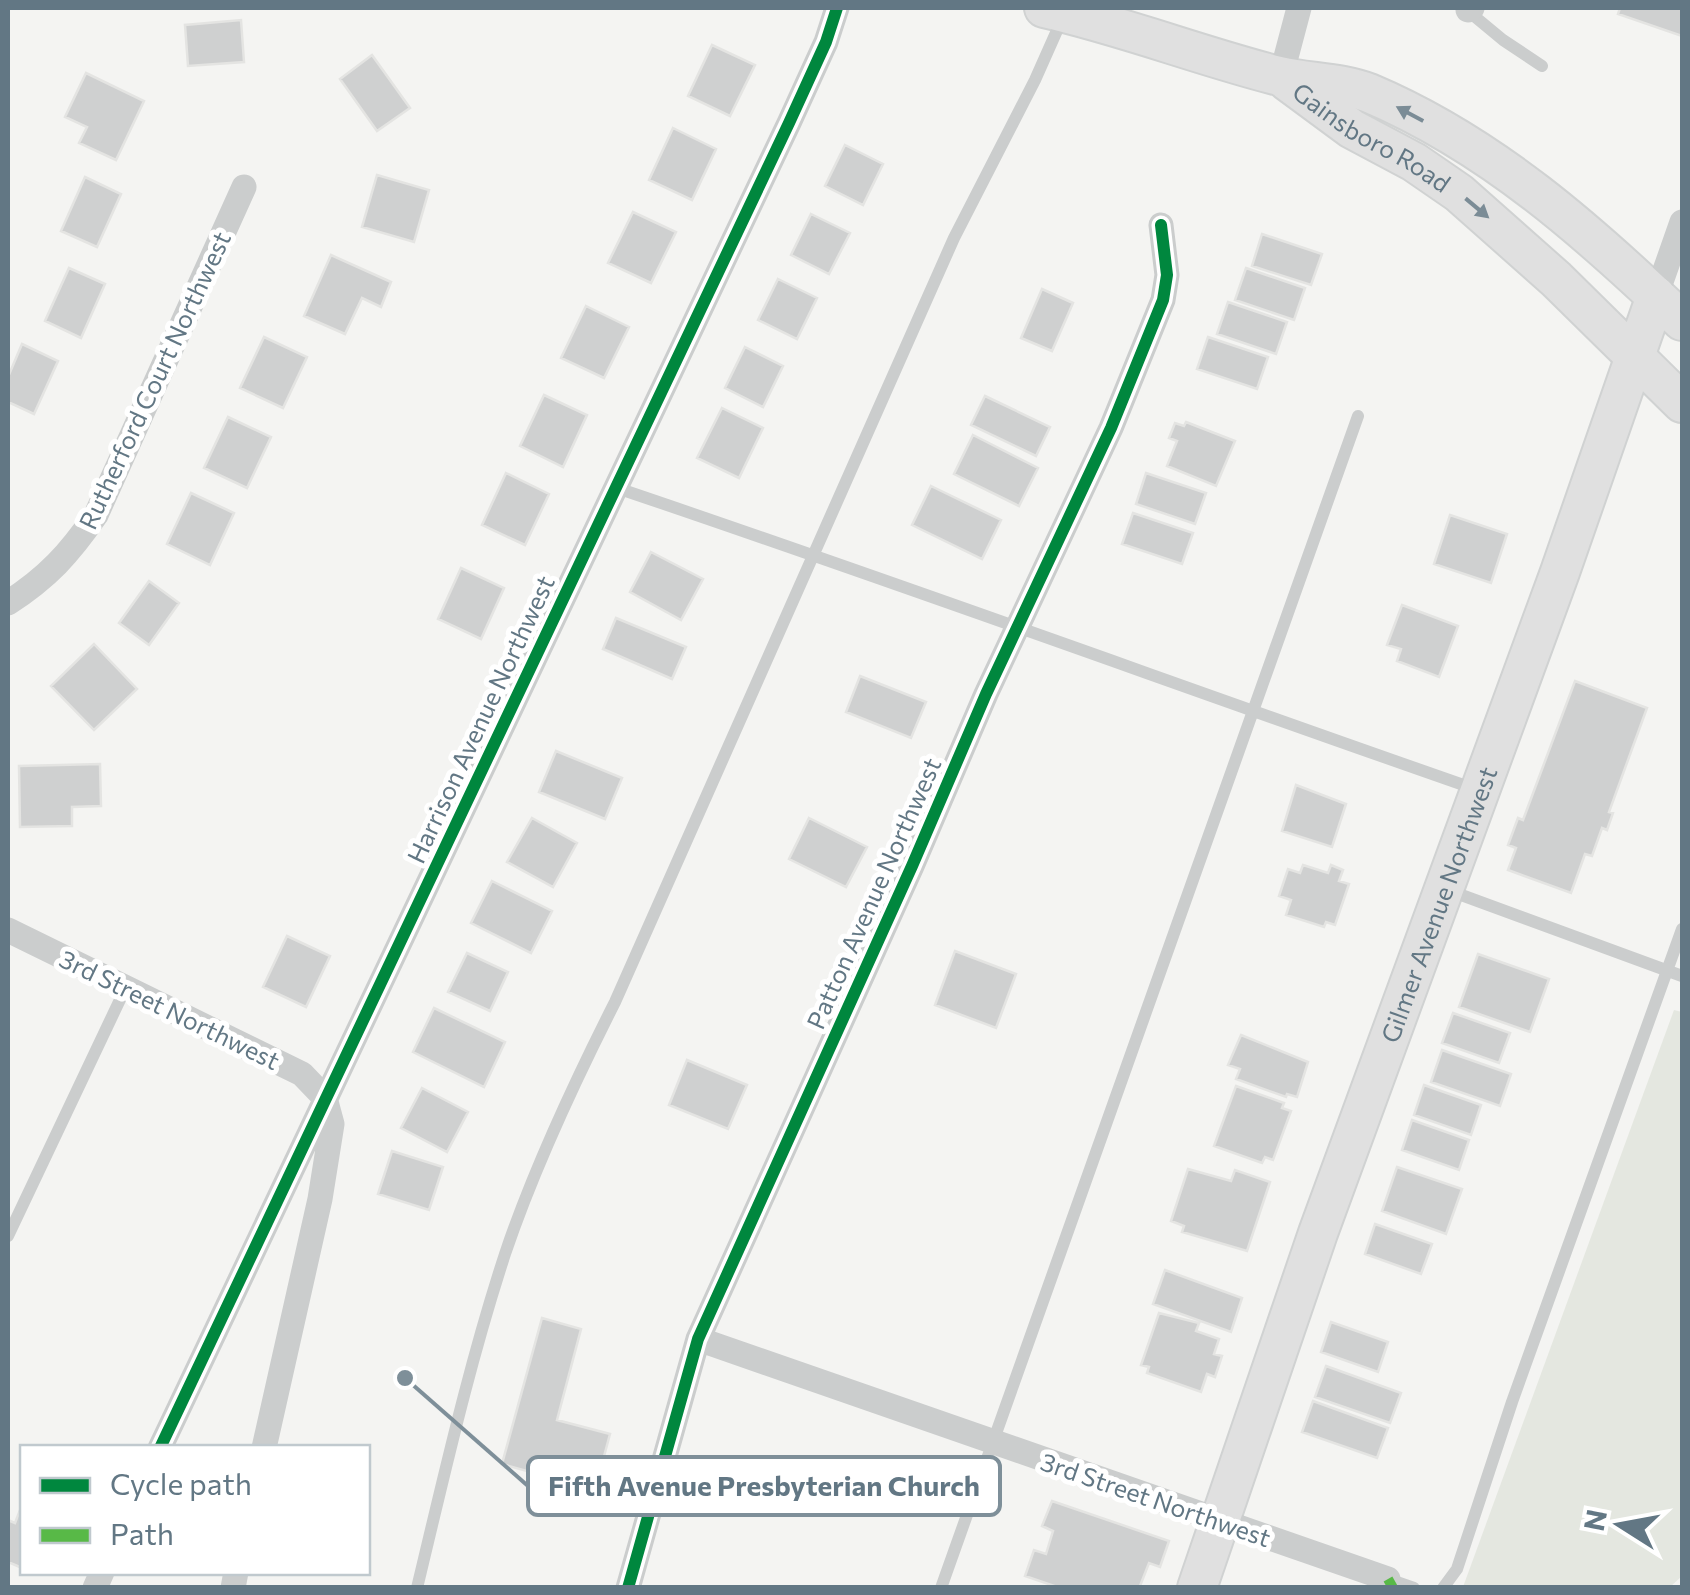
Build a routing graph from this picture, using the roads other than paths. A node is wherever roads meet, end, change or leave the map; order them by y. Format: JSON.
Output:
{"nodes":[{"id":1,"x":837,"y":8,"type":"edge"},
{"id":2,"x":1298,"y":8,"type":"edge"},
{"id":3,"x":1470,"y":9,"type":"edge"},
{"id":4,"x":1055,"y":10,"type":"edge"},
{"id":5,"x":1542,"y":66,"type":"dead end"},
{"id":6,"x":1281,"y":76,"type":"junction"},
{"id":7,"x":244,"y":187,"type":"dead end"},
{"id":8,"x":1682,"y":222,"type":"edge"},
{"id":9,"x":1161,"y":225,"type":"dead end"},
{"id":10,"x":1669,"y":309,"type":"edge"},
{"id":11,"x":1634,"y":357,"type":"junction"},
{"id":12,"x":1682,"y":404,"type":"edge"},
{"id":13,"x":1358,"y":416,"type":"dead end"},
{"id":14,"x":614,"y":487,"type":"junction"},
{"id":15,"x":812,"y":554,"type":"junction"},
{"id":16,"x":8,"y":602,"type":"edge"},
{"id":17,"x":1018,"y":627,"type":"junction"},
{"id":18,"x":1252,"y":712,"type":"junction"},
{"id":19,"x":1480,"y":791,"type":"junction"},
{"id":20,"x":1444,"y":889,"type":"junction"},
{"id":21,"x":1682,"y":929,"type":"edge"},
{"id":22,"x":8,"y":930,"type":"edge"},
{"id":23,"x":1668,"y":971,"type":"junction"},
{"id":24,"x":1682,"y":976,"type":"edge"},
{"id":25,"x":126,"y":987,"type":"junction"},
{"id":26,"x":325,"y":1098,"type":"junction"},
{"id":27,"x":8,"y":1236,"type":"edge"},
{"id":28,"x":698,"y":1340,"type":"junction"},
{"id":29,"x":993,"y":1443,"type":"junction"},
{"id":30,"x":161,"y":1445,"type":"edge"},
{"id":31,"x":265,"y":1445,"type":"edge"},
{"id":32,"x":1221,"y":1522,"type":"junction"},
{"id":33,"x":1388,"y":1579,"type":"joint"},
{"id":34,"x":418,"y":1588,"type":"edge"},
{"id":35,"x":628,"y":1588,"type":"edge"},
{"id":36,"x":940,"y":1588,"type":"edge"},
{"id":37,"x":1198,"y":1588,"type":"edge"},
{"id":38,"x":1414,"y":1588,"type":"edge"},
{"id":39,"x":1443,"y":1588,"type":"edge"}],
"edges":[{"from":1,"to":14,"type":"street","name":"Harrison Avenue Northwest"},
{"from":2,"to":6,"type":"street"},
{"from":3,"to":5,"type":"lane"},
{"from":4,"to":6,"type":"street"},
{"from":4,"to":15,"type":"lane"},
{"from":10,"to":6,"type":"street","name":"Gainsboro Road","one_way":true},
{"from":6,"to":11,"type":"street","name":"Gainsboro Road","one_way":true},
{"from":7,"to":16,"type":"street","name":"Rutherford Court Northwest"},
{"from":8,"to":10,"type":"street","name":"Gilmer Avenue Northwest"},
{"from":9,"to":17,"type":"street","name":"Patton Avenue Northwest"},
{"from":10,"to":11,"type":"street","name":"Gilmer Avenue Northwest"},
{"from":11,"to":12,"type":"street","name":"Gainsboro Road"},
{"from":11,"to":19,"type":"street","name":"Gilmer Avenue Northwest"},
{"from":13,"to":18,"type":"lane"},
{"from":14,"to":15,"type":"lane"},
{"from":14,"to":26,"type":"street","name":"Harrison Avenue Northwest"},
{"from":15,"to":17,"type":"lane"},
{"from":15,"to":34,"type":"lane"},
{"from":17,"to":18,"type":"lane"},
{"from":17,"to":28,"type":"street","name":"Patton Avenue Northwest"},
{"from":18,"to":19,"type":"lane"},
{"from":18,"to":29,"type":"lane"},
{"from":19,"to":20,"type":"street","name":"Gilmer Avenue Northwest"},
{"from":20,"to":23,"type":"lane"},
{"from":20,"to":32,"type":"street","name":"Gilmer Avenue Northwest"},
{"from":21,"to":23,"type":"lane"},
{"from":22,"to":25,"type":"street","name":"3rd Street Northwest"},
{"from":23,"to":24,"type":"lane"},
{"from":23,"to":39,"type":"lane"},
{"from":25,"to":26,"type":"street","name":"3rd Street Northwest"},
{"from":25,"to":27,"type":"lane"},
{"from":26,"to":30,"type":"street","name":"Harrison Avenue Northwest"},
{"from":26,"to":31,"type":"street"},
{"from":28,"to":29,"type":"street","name":"3rd Street Northwest"},
{"from":28,"to":35,"type":"street","name":"Patton Avenue Northwest"},
{"from":29,"to":32,"type":"street","name":"3rd Street Northwest"},
{"from":29,"to":36,"type":"lane"},
{"from":32,"to":33,"type":"street","name":"3rd Street Northwest"},
{"from":32,"to":37,"type":"street","name":"Gilmer Avenue Northwest"},
{"from":33,"to":38,"type":"lane"}]}
